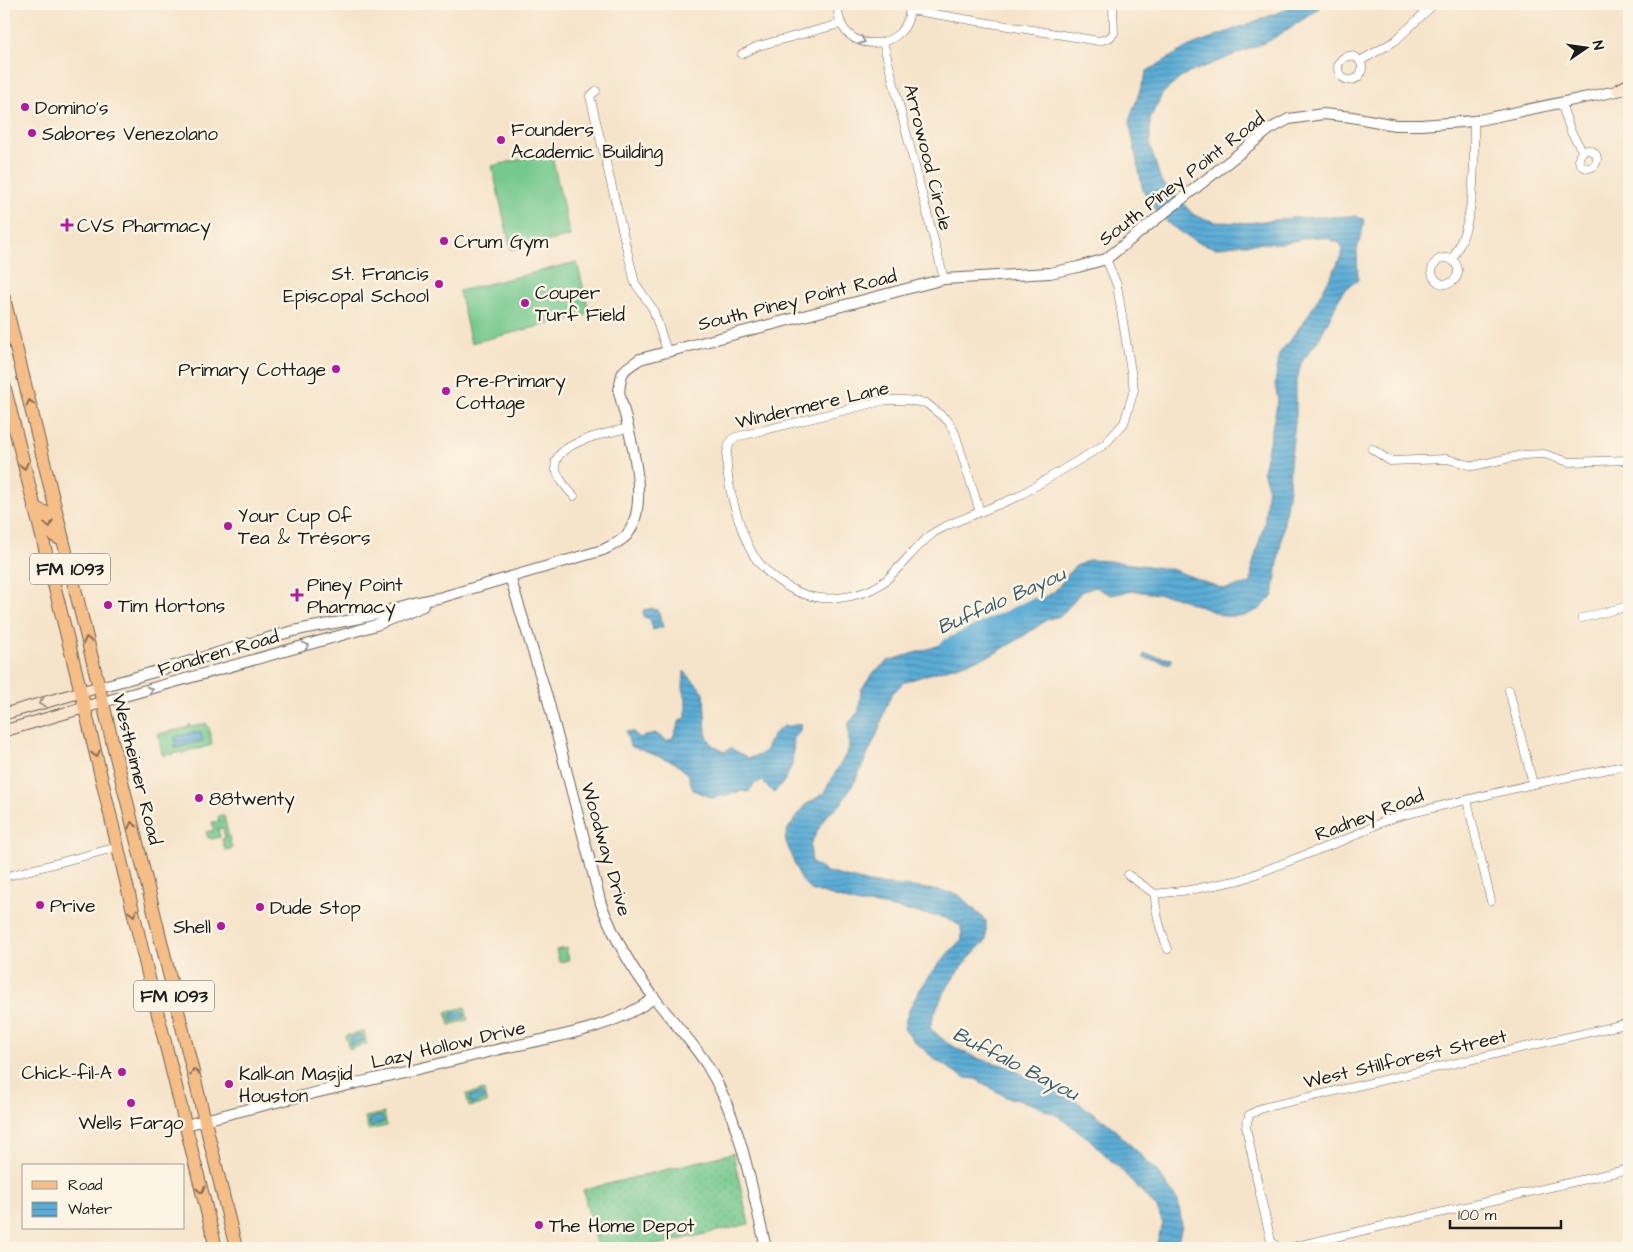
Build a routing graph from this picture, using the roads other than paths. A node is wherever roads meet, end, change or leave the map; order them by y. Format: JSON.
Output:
{"nodes":[{"id":1,"x":838,"y":4,"type":"edge"},
{"id":2,"x":1434,"y":4,"type":"edge"},
{"id":3,"x":910,"y":7,"type":"edge"},
{"id":4,"x":1113,"y":7,"type":"dead end"},
{"id":5,"x":840,"y":24,"type":"junction"},
{"id":6,"x":883,"y":42,"type":"junction"},
{"id":7,"x":742,"y":54,"type":"dead end"},
{"id":8,"x":1360,"y":61,"type":"dead end"},
{"id":9,"x":1629,"y":84,"type":"edge"},
{"id":10,"x":596,"y":91,"type":"dead end"},
{"id":11,"x":1626,"y":91,"type":"edge"},
{"id":12,"x":1561,"y":103,"type":"junction"},
{"id":13,"x":1474,"y":121,"type":"junction"},
{"id":14,"x":1583,"y":152,"type":"dead end"},
{"id":15,"x":1106,"y":259,"type":"junction"},
{"id":16,"x":1452,"y":260,"type":"dead end"},
{"id":17,"x":944,"y":279,"type":"junction"},
{"id":18,"x":4,"y":298,"type":"edge"},
{"id":19,"x":667,"y":350,"type":"junction"},
{"id":20,"x":4,"y":385,"type":"edge"},
{"id":21,"x":13,"y":422,"type":"junction"},
{"id":22,"x":628,"y":428,"type":"junction"},
{"id":23,"x":1372,"y":449,"type":"dead end"},
{"id":24,"x":1629,"y":460,"type":"edge"},
{"id":25,"x":46,"y":470,"type":"junction"},
{"id":26,"x":574,"y":496,"type":"dead end"},
{"id":27,"x":34,"y":508,"type":"junction"},
{"id":28,"x":980,"y":512,"type":"junction"},
{"id":29,"x":635,"y":516,"type":"joint"},
{"id":30,"x":63,"y":540,"type":"junction"},
{"id":31,"x":510,"y":577,"type":"junction"},
{"id":32,"x":439,"y":598,"type":"junction"},
{"id":33,"x":1629,"y":606,"type":"edge"},
{"id":34,"x":1582,"y":618,"type":"dead end"},
{"id":35,"x":99,"y":687,"type":"junction"},
{"id":36,"x":1509,"y":690,"type":"dead end"},
{"id":37,"x":81,"y":692,"type":"junction"},
{"id":38,"x":103,"y":702,"type":"junction"},
{"id":39,"x":84,"y":707,"type":"junction"},
{"id":40,"x":4,"y":714,"type":"edge"},
{"id":41,"x":4,"y":731,"type":"edge"},
{"id":42,"x":1629,"y":765,"type":"edge"},
{"id":43,"x":1533,"y":784,"type":"junction"},
{"id":44,"x":1467,"y":800,"type":"junction"},
{"id":45,"x":118,"y":847,"type":"junction"},
{"id":46,"x":1128,"y":875,"type":"dead end"},
{"id":47,"x":4,"y":877,"type":"edge"},
{"id":48,"x":1155,"y":894,"type":"junction"},
{"id":49,"x":1491,"y":901,"type":"dead end"},
{"id":50,"x":1168,"y":949,"type":"dead end"},
{"id":51,"x":654,"y":998,"type":"junction"},
{"id":52,"x":1629,"y":1023,"type":"edge"},
{"id":53,"x":206,"y":1120,"type":"junction"},
{"id":54,"x":186,"y":1125,"type":"junction"},
{"id":55,"x":1629,"y":1169,"type":"edge"},
{"id":56,"x":216,"y":1248,"type":"edge"},
{"id":57,"x":236,"y":1248,"type":"edge"},
{"id":58,"x":766,"y":1248,"type":"edge"},
{"id":59,"x":1278,"y":1248,"type":"edge"},
{"id":60,"x":1288,"y":1248,"type":"edge"}],
"edges":[{"from":1,"to":5,"type":"street"},
{"from":2,"to":8,"type":"street"},
{"from":3,"to":4,"type":"street"},
{"from":3,"to":6,"type":"street"},
{"from":5,"to":6,"type":"street","one_way":true},
{"from":5,"to":7,"type":"street"},
{"from":6,"to":17,"type":"street","name":"Arrowood Circle"},
{"from":9,"to":11,"type":"main road"},
{"from":10,"to":19,"type":"street"},
{"from":11,"to":12,"type":"street","name":"South Piney Point Road"},
{"from":12,"to":13,"type":"street","name":"South Piney Point Road"},
{"from":12,"to":14,"type":"street"},
{"from":13,"to":15,"type":"street","name":"South Piney Point Road"},
{"from":13,"to":16,"type":"street"},
{"from":15,"to":17,"type":"street","name":"South Piney Point Road"},
{"from":15,"to":28,"type":"street","name":"Windermere Lane"},
{"from":17,"to":19,"type":"street","name":"South Piney Point Road"},
{"from":25,"to":18,"type":"main road","name":"Westheimer Road","number":"FM 1093","one_way":true},
{"from":19,"to":22,"type":"street","name":"South Piney Point Road"},
{"from":20,"to":21,"type":"main road","name":"Westheimer Road","number":"FM 1093"},
{"from":21,"to":25,"type":"main road"},
{"from":21,"to":27,"type":"main road","name":"Westheimer Road","number":"FM 1093","one_way":true},
{"from":22,"to":26,"type":"street"},
{"from":22,"to":29,"type":"street","name":"South Piney Point Road"},
{"from":23,"to":24,"type":"street"},
{"from":25,"to":30,"type":"main road","name":"Westheimer Road","number":"FM 1093"},
{"from":27,"to":30,"type":"main road","one_way":true},
{"from":27,"to":37,"type":"main road","name":"Westheimer Road","number":"FM 1093"},
{"from":28,"to":28,"type":"street","name":"Windermere Lane"},
{"from":29,"to":31,"type":"street","name":"Fondren Road"},
{"from":35,"to":30,"type":"main road","name":"Westheimer Road","number":"FM 1093","one_way":true},
{"from":31,"to":32,"type":"street","name":"Fondren Road"},
{"from":31,"to":51,"type":"street","name":"Woodway Drive"},
{"from":32,"to":35,"type":"street","name":"Fondren Road"},
{"from":38,"to":32,"type":"street","name":"Fondren Road","one_way":true},
{"from":33,"to":34,"type":"street"},
{"from":35,"to":37,"type":"main road","name":"Fondren Road"},
{"from":35,"to":38,"type":"main road","name":"Westheimer Road","number":"FM 1093"},
{"from":36,"to":43,"type":"street"},
{"from":37,"to":39,"type":"main road","name":"Westheimer Road","number":"FM 1093"},
{"from":37,"to":40,"type":"main road","name":"Fondren Road","one_way":true},
{"from":38,"to":39,"type":"main road","name":"Fondren Road"},
{"from":53,"to":38,"type":"main road","name":"Westheimer Road","number":"FM 1093","one_way":true},
{"from":39,"to":41,"type":"main road","name":"Fondren Road"},
{"from":39,"to":45,"type":"main road","name":"Westheimer Road","number":"FM 1093","one_way":true},
{"from":42,"to":43,"type":"street","name":"Radney Road"},
{"from":43,"to":44,"type":"street","name":"Radney Road"},
{"from":44,"to":48,"type":"street","name":"Radney Road"},
{"from":44,"to":49,"type":"street"},
{"from":45,"to":47,"type":"street"},
{"from":45,"to":54,"type":"main road","name":"Westheimer Road","number":"FM 1093","one_way":true},
{"from":46,"to":48,"type":"street"},
{"from":48,"to":50,"type":"street"},
{"from":51,"to":53,"type":"street","name":"Lazy Hollow Drive"},
{"from":51,"to":58,"type":"street","name":"Woodway Drive"},
{"from":52,"to":59,"type":"street","name":"West Stillforest Street"},
{"from":53,"to":54,"type":"street","name":"Lazy Hollow Drive"},
{"from":53,"to":57,"type":"main road","name":"Westheimer Road","number":"FM 1093"},
{"from":54,"to":56,"type":"main road","name":"Westheimer Road","number":"FM 1093","one_way":true},
{"from":55,"to":60,"type":"street"}]}
